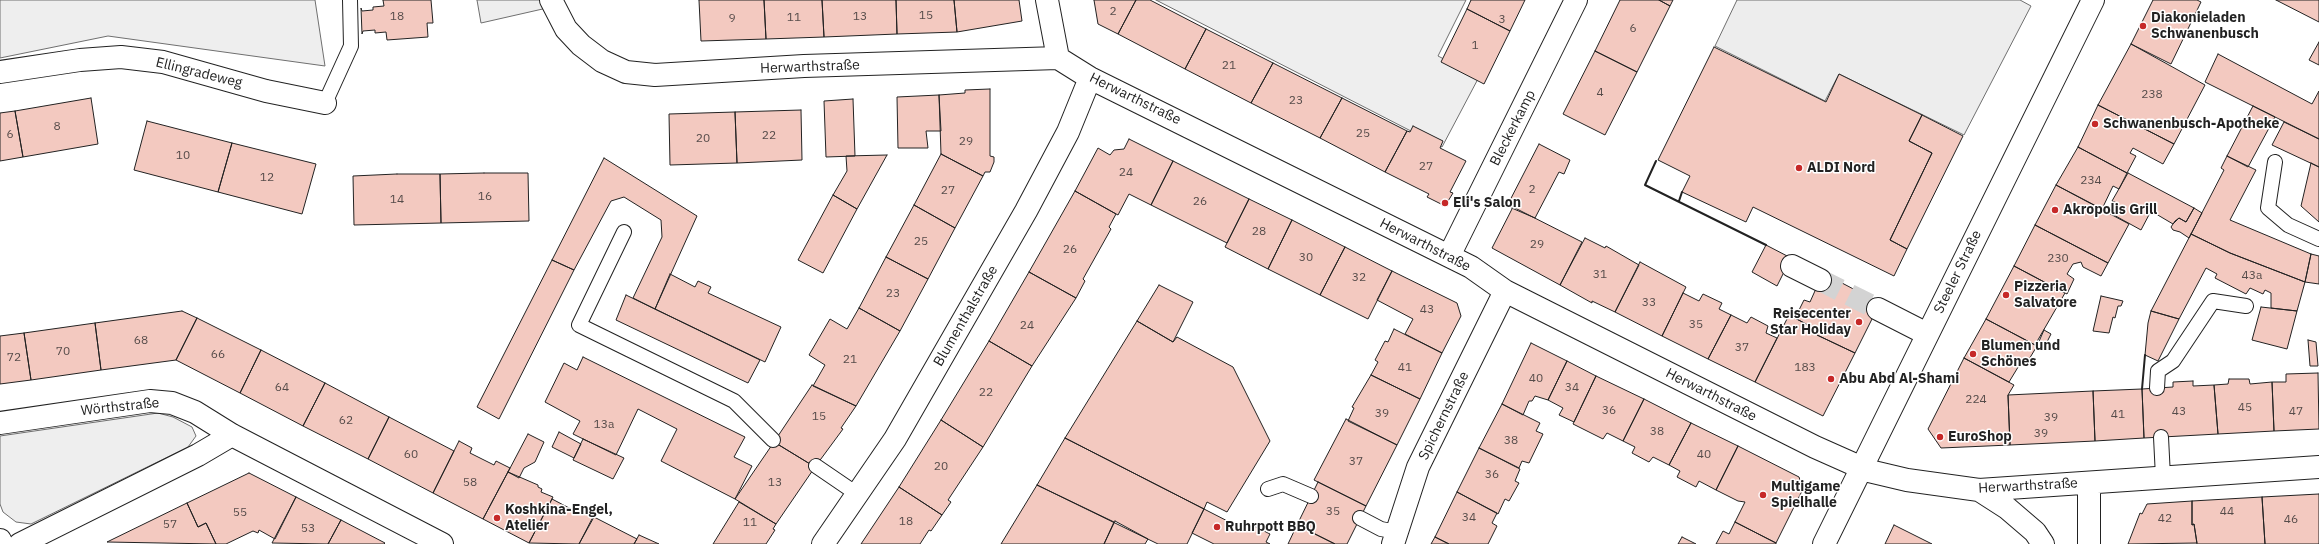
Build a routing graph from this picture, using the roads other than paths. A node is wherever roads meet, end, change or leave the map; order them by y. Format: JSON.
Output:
{"nodes":[{"id":1,"x":350,"y":0,"type":"edge"},
{"id":2,"x":551,"y":0,"type":"edge"},
{"id":3,"x":1047,"y":0,"type":"edge"},
{"id":4,"x":1576,"y":0,"type":"edge"},
{"id":5,"x":2093,"y":0,"type":"edge"},
{"id":6,"x":1058,"y":58,"type":"junction"},
{"id":7,"x":0,"y":72,"type":"edge"},
{"id":8,"x":1090,"y":78,"type":"junction"},
{"id":9,"x":325,"y":103,"type":"joint"},
{"id":10,"x":2275,"y":162,"type":"dead end"},
{"id":11,"x":624,"y":232,"type":"dead end"},
{"id":12,"x":2319,"y":239,"type":"edge"},
{"id":13,"x":1449,"y":256,"type":"junction"},
{"id":14,"x":1792,"y":266,"type":"dead end"},
{"id":15,"x":1820,"y":280,"type":"tunnel mouth"},
{"id":16,"x":1505,"y":291,"type":"junction"},
{"id":17,"x":2246,"y":306,"type":"dead end"},
{"id":18,"x":1878,"y":309,"type":"tunnel mouth"},
{"id":19,"x":1927,"y":334,"type":"junction"},
{"id":20,"x":2157,"y":388,"type":"dead end"},
{"id":21,"x":0,"y":423,"type":"edge"},
{"id":22,"x":232,"y":435,"type":"junction"},
{"id":23,"x":2161,"y":437,"type":"dead end"},
{"id":24,"x":773,"y":440,"type":"dead end"},
{"id":25,"x":816,"y":466,"type":"dead end"},
{"id":26,"x":2319,"y":466,"type":"edge"},
{"id":27,"x":1862,"y":468,"type":"junction"},
{"id":28,"x":2163,"y":477,"type":"junction"},
{"id":29,"x":2089,"y":483,"type":"junction"},
{"id":30,"x":1268,"y":489,"type":"dead end"},
{"id":31,"x":1979,"y":490,"type":"junction"},
{"id":32,"x":857,"y":494,"type":"junction"},
{"id":33,"x":1311,"y":496,"type":"dead end"},
{"id":34,"x":1360,"y":518,"type":"dead end"},
{"id":35,"x":1395,"y":538,"type":"edge"},
{"id":36,"x":0,"y":540,"type":"edge"},
{"id":37,"x":2,"y":544,"type":"edge"},
{"id":38,"x":20,"y":544,"type":"edge"},
{"id":39,"x":442,"y":544,"type":"edge"},
{"id":40,"x":823,"y":544,"type":"edge"},
{"id":41,"x":1824,"y":544,"type":"edge"},
{"id":42,"x":2043,"y":544,"type":"edge"},
{"id":43,"x":2089,"y":544,"type":"edge"}],
"edges":[{"from":1,"to":9,"type":"lane"},
{"from":2,"to":6,"type":"street","name":"Herwarthstraße"},
{"from":3,"to":6,"type":"street"},
{"from":4,"to":13,"type":"street","name":"Bleckerkamp"},
{"from":5,"to":19,"type":"street","name":"Steeler Straße"},
{"from":6,"to":8,"type":"street","name":"Herwarthstraße"},
{"from":7,"to":9,"type":"street","name":"Ellingradeweg"},
{"from":8,"to":13,"type":"street","name":"Herwarthstraße"},
{"from":8,"to":32,"type":"street","name":"Blumenthalstraße"},
{"from":10,"to":12,"type":"lane"},
{"from":11,"to":24,"type":"lane"},
{"from":13,"to":16,"type":"street","name":"Herwarthstraße"},
{"from":14,"to":15,"type":"street"},
{"from":16,"to":27,"type":"street","name":"Herwarthstraße"},
{"from":16,"to":35,"type":"street","name":"Spichernstraße"},
{"from":17,"to":20,"type":"lane"},
{"from":18,"to":19,"type":"street"},
{"from":19,"to":27,"type":"street","name":"Steeler Straße"},
{"from":21,"to":22,"type":"street","name":"Wörthstraße"},
{"from":22,"to":38,"type":"street"},
{"from":22,"to":39,"type":"street","name":"Wörthstraße"},
{"from":23,"to":28,"type":"lane"},
{"from":25,"to":32,"type":"lane"},
{"from":26,"to":28,"type":"street","name":"Herwarthstraße"},
{"from":27,"to":31,"type":"street","name":"Herwarthstraße"},
{"from":27,"to":41,"type":"street","name":"Steeler Straße"},
{"from":28,"to":29,"type":"street","name":"Herwarthstraße"},
{"from":29,"to":31,"type":"street","name":"Herwarthstraße"},
{"from":29,"to":43,"type":"street"},
{"from":30,"to":33,"type":"lane"},
{"from":31,"to":42,"type":"street"},
{"from":32,"to":40,"type":"street","name":"Blumenthalstraße"},
{"from":34,"to":35,"type":"lane"},
{"from":36,"to":37,"type":"street"}]}
